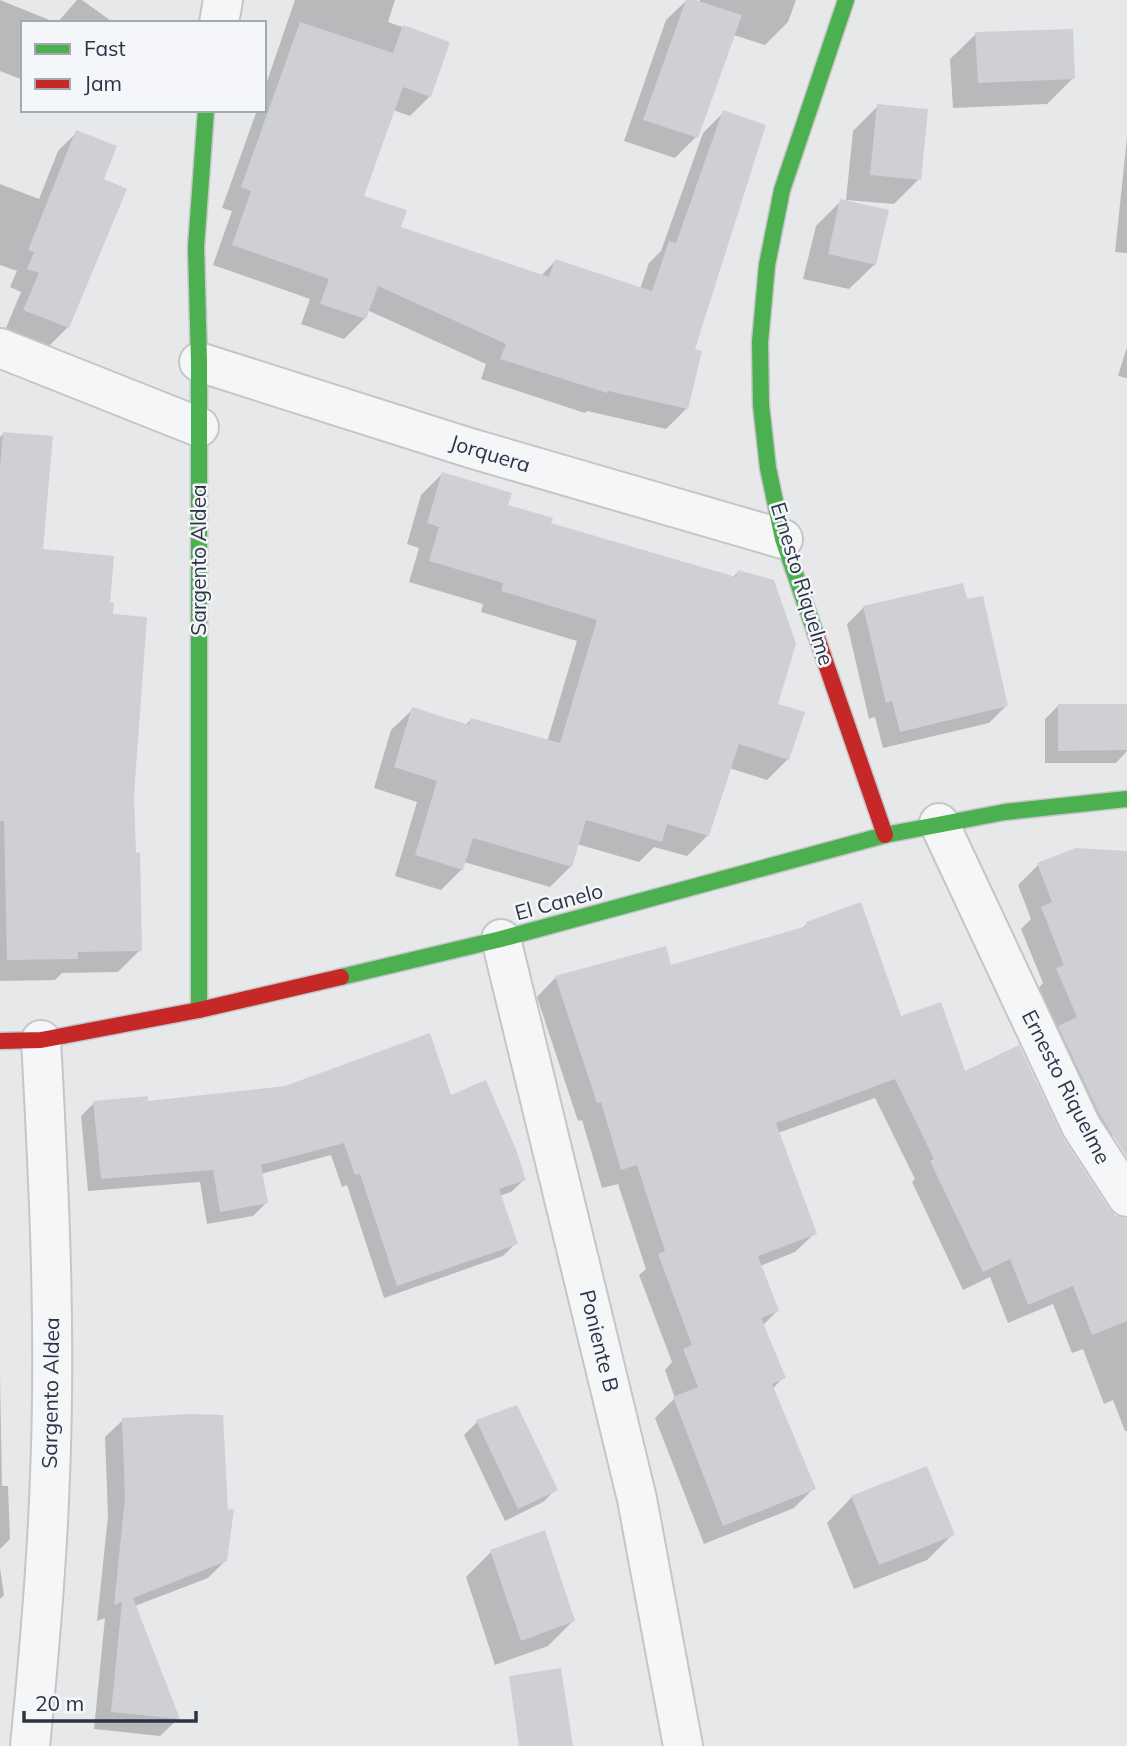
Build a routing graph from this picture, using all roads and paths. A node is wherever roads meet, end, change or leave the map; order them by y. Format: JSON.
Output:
{"nodes":[{"id":1,"x":223,"y":0,"type":"edge"},
{"id":2,"x":846,"y":0,"type":"edge"},
{"id":3,"x":219,"y":21,"type":"edge"},
{"id":4,"x":206,"y":112,"type":"edge"},
{"id":5,"x":0,"y":348,"type":"edge"},
{"id":6,"x":199,"y":362,"type":"junction"},
{"id":7,"x":199,"y":427,"type":"junction"},
{"id":8,"x":783,"y":538,"type":"junction"},
{"id":9,"x":1127,"y":799,"type":"edge"},
{"id":10,"x":939,"y":823,"type":"junction"},
{"id":11,"x":885,"y":835,"type":"junction"},
{"id":12,"x":501,"y":939,"type":"junction"},
{"id":13,"x":199,"y":1010,"type":"junction"},
{"id":14,"x":41,"y":1040,"type":"junction"},
{"id":15,"x":0,"y":1041,"type":"edge"},
{"id":16,"x":1127,"y":1197,"type":"edge"},
{"id":17,"x":30,"y":1746,"type":"edge"},
{"id":18,"x":683,"y":1746,"type":"edge"}],
"edges":[{"from":1,"to":3,"type":"street"},
{"from":2,"to":8,"type":"street","name":"Ernesto Riquelme"},
{"from":4,"to":6,"type":"street","name":"Sargento Aldea"},
{"from":5,"to":7,"type":"street"},
{"from":6,"to":7,"type":"street","name":"Sargento Aldea"},
{"from":6,"to":8,"type":"street","name":"Jorquera"},
{"from":7,"to":13,"type":"street","name":"Sargento Aldea"},
{"from":8,"to":11,"type":"street","name":"Ernesto Riquelme"},
{"from":9,"to":10,"type":"street","name":"El Canelo"},
{"from":10,"to":11,"type":"street","name":"El Canelo"},
{"from":10,"to":16,"type":"street","name":"Ernesto Riquelme"},
{"from":11,"to":12,"type":"street","name":"El Canelo"},
{"from":12,"to":13,"type":"street","name":"El Canelo"},
{"from":12,"to":18,"type":"street","name":"Poniente B"},
{"from":13,"to":14,"type":"street","name":"El Canelo"},
{"from":14,"to":15,"type":"street","name":"El Canelo"},
{"from":14,"to":17,"type":"street","name":"Sargento Aldea"}]}
